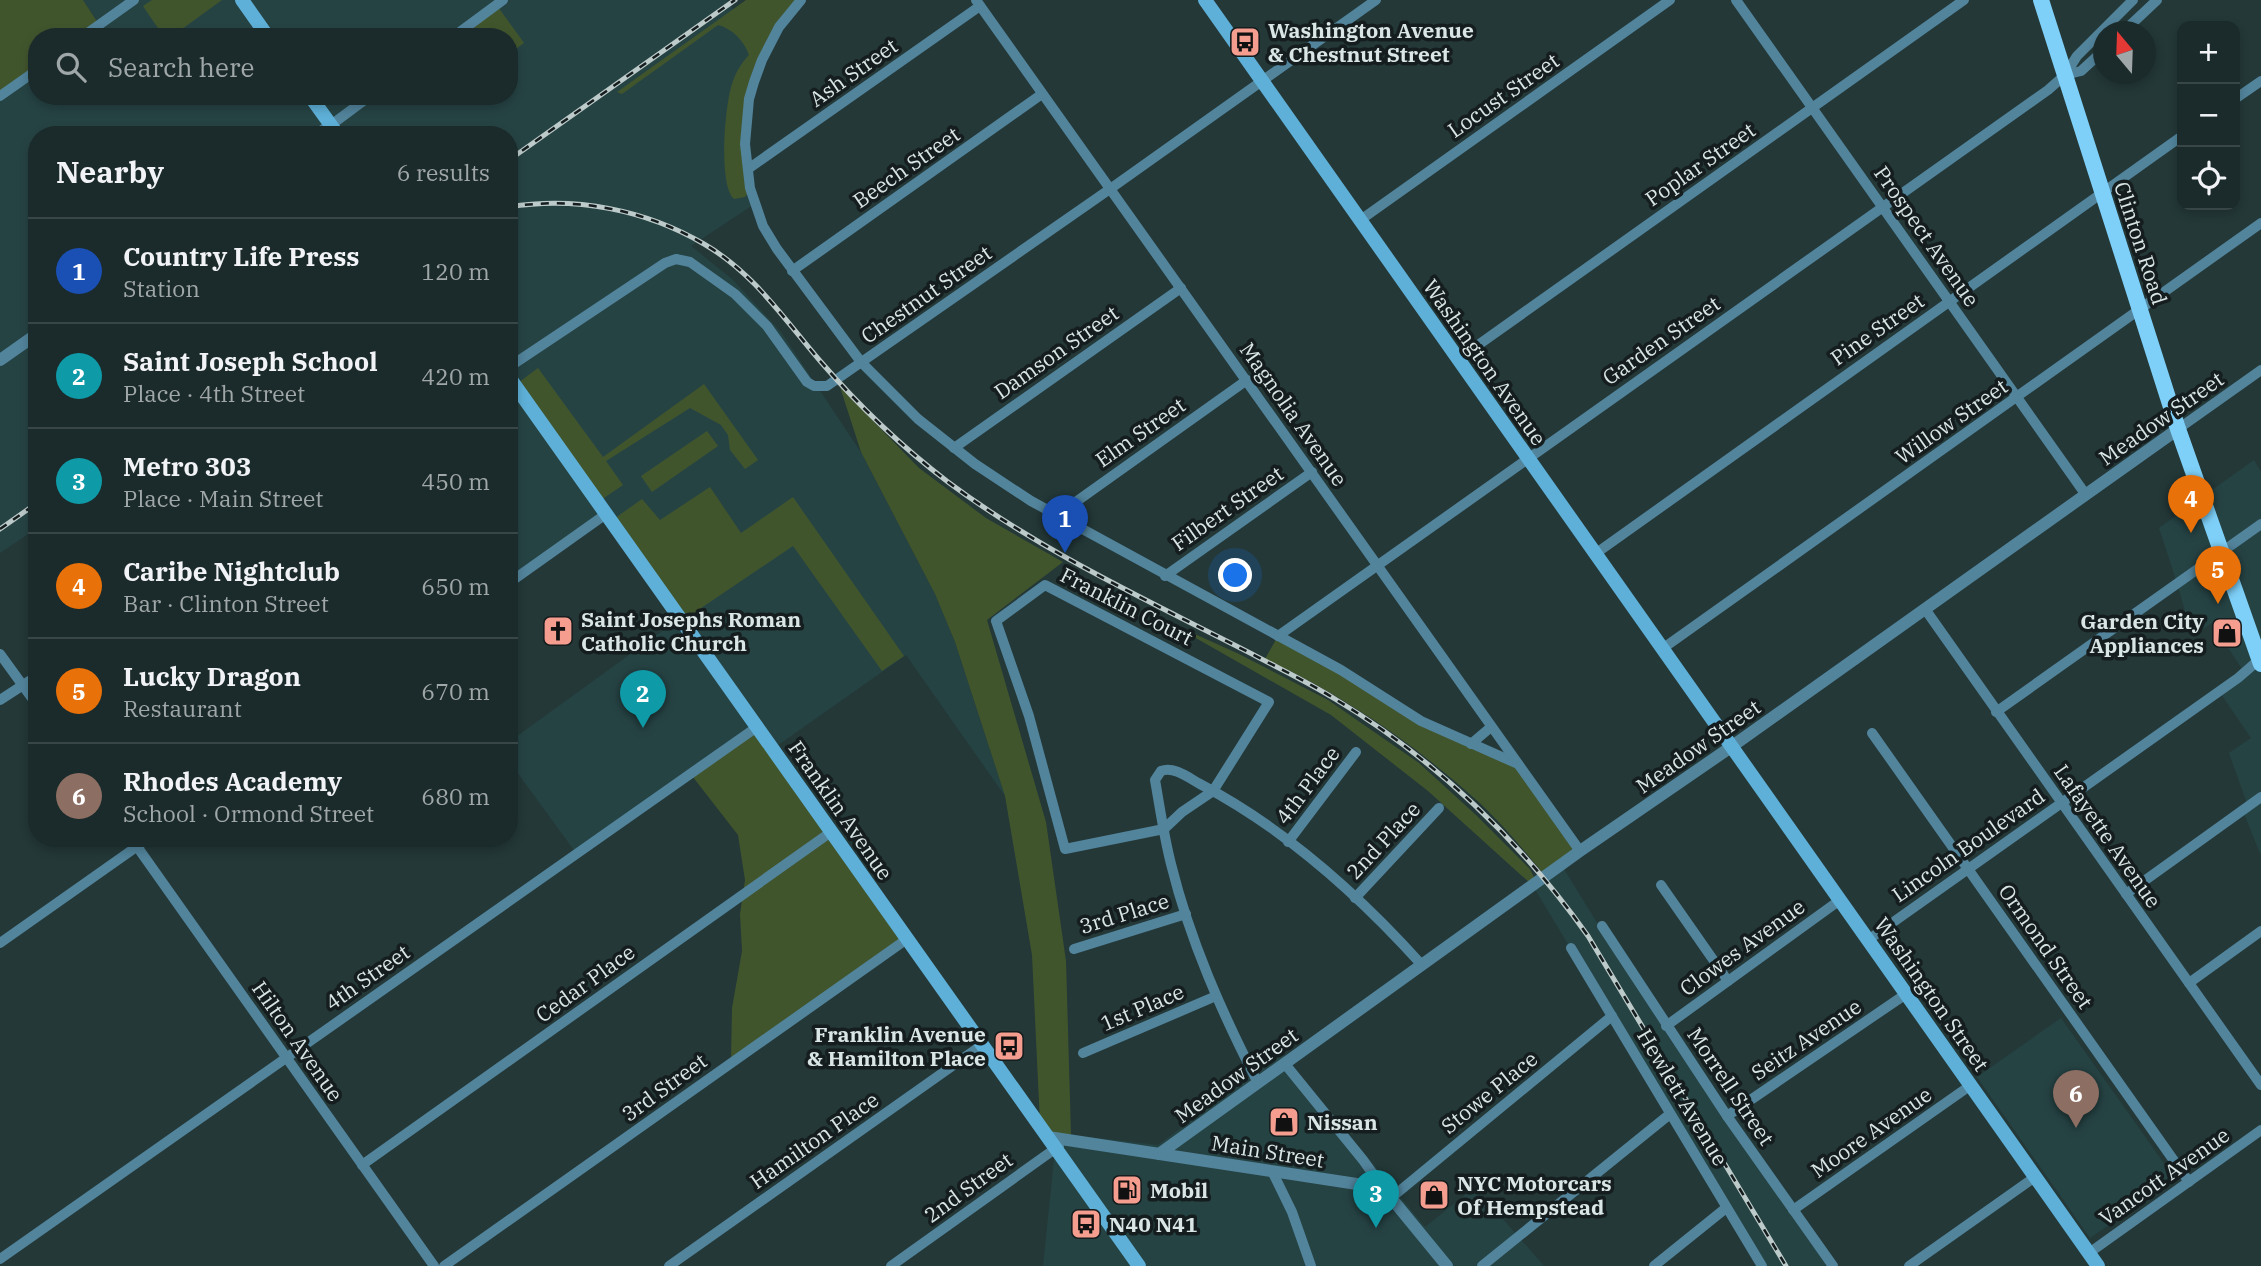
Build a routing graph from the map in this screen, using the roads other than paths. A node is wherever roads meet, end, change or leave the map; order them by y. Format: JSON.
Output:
{"nodes":[{"id":1,"x":134,"y":0,"type":"edge"},
{"id":2,"x":242,"y":0,"type":"edge"},
{"id":3,"x":503,"y":0,"type":"edge"},
{"id":4,"x":801,"y":0,"type":"edge"},
{"id":5,"x":1205,"y":0,"type":"edge"},
{"id":6,"x":1376,"y":0,"type":"edge"},
{"id":7,"x":1670,"y":0,"type":"edge"},
{"id":8,"x":1736,"y":0,"type":"edge"},
{"id":9,"x":1964,"y":0,"type":"edge"},
{"id":10,"x":2041,"y":0,"type":"edge"},
{"id":11,"x":2133,"y":0,"type":"edge"},
{"id":12,"x":2157,"y":0,"type":"edge"},
{"id":13,"x":978,"y":3,"type":"edge"},
{"id":14,"x":2135,"y":21,"type":"edge"},
{"id":15,"x":95,"y":28,"type":"edge"},
{"id":16,"x":262,"y":28,"type":"edge"},
{"id":17,"x":465,"y":28,"type":"edge"},
{"id":18,"x":2093,"y":60,"type":"edge"},
{"id":19,"x":2065,"y":75,"type":"junction"},
{"id":20,"x":28,"y":76,"type":"edge"},
{"id":21,"x":2261,"y":81,"type":"edge"},
{"id":22,"x":1261,"y":82,"type":"junction"},
{"id":23,"x":1042,"y":94,"type":"junction"},
{"id":24,"x":0,"y":96,"type":"edge"},
{"id":25,"x":2240,"y":96,"type":"edge"},
{"id":26,"x":316,"y":105,"type":"edge"},
{"id":27,"x":360,"y":105,"type":"edge"},
{"id":28,"x":1812,"y":108,"type":"junction"},
{"id":29,"x":331,"y":126,"type":"edge"},
{"id":30,"x":338,"y":126,"type":"edge"},
{"id":31,"x":2177,"y":140,"type":"edge"},
{"id":32,"x":748,"y":169,"type":"junction"},
{"id":33,"x":1110,"y":189,"type":"junction"},
{"id":34,"x":2103,"y":193,"type":"junction"},
{"id":35,"x":1882,"y":207,"type":"junction"},
{"id":36,"x":1359,"y":221,"type":"junction"},
{"id":37,"x":2261,"y":223,"type":"edge"},
{"id":38,"x":792,"y":271,"type":"junction"},
{"id":39,"x":1181,"y":288,"type":"junction"},
{"id":40,"x":1950,"y":302,"type":"junction"},
{"id":41,"x":2140,"y":310,"type":"junction"},
{"id":42,"x":28,"y":340,"type":"edge"},
{"id":43,"x":0,"y":360,"type":"edge"},
{"id":44,"x":518,"y":360,"type":"edge"},
{"id":45,"x":1457,"y":360,"type":"junction"},
{"id":46,"x":861,"y":362,"type":"junction"},
{"id":47,"x":2261,"y":370,"type":"edge"},
{"id":48,"x":1247,"y":380,"type":"junction"},
{"id":49,"x":518,"y":390,"type":"edge"},
{"id":50,"x":2017,"y":397,"type":"junction"},
{"id":51,"x":2178,"y":429,"type":"junction"},
{"id":52,"x":954,"y":448,"type":"junction"},
{"id":53,"x":1527,"y":459,"type":"junction"},
{"id":54,"x":1312,"y":472,"type":"junction"},
{"id":55,"x":2087,"y":495,"type":"junction"},
{"id":56,"x":606,"y":514,"type":"junction"},
{"id":57,"x":1056,"y":516,"type":"junction"},
{"id":58,"x":2261,"y":524,"type":"edge"},
{"id":59,"x":2221,"y":552,"type":"junction"},
{"id":60,"x":1595,"y":554,"type":"junction"},
{"id":61,"x":1378,"y":565,"type":"junction"},
{"id":62,"x":1166,"y":576,"type":"junction"},
{"id":63,"x":518,"y":577,"type":"edge"},
{"id":64,"x":1925,"y":609,"type":"junction"},
{"id":65,"x":1278,"y":636,"type":"junction"},
{"id":66,"x":1662,"y":649,"type":"junction"},
{"id":67,"x":0,"y":654,"type":"edge"},
{"id":68,"x":2260,"y":661,"type":"edge"},
{"id":69,"x":28,"y":682,"type":"edge"},
{"id":70,"x":23,"y":685,"type":"junction"},
{"id":71,"x":28,"y":692,"type":"edge"},
{"id":72,"x":0,"y":700,"type":"edge"},
{"id":73,"x":1996,"y":712,"type":"junction"},
{"id":74,"x":757,"y":727,"type":"junction"},
{"id":75,"x":1492,"y":727,"type":"junction"},
{"id":76,"x":1872,"y":733,"type":"dead end"},
{"id":77,"x":1471,"y":744,"type":"junction"},
{"id":78,"x":1731,"y":747,"type":"junction"},
{"id":79,"x":1356,"y":752,"type":"dead end"},
{"id":80,"x":1518,"y":764,"type":"junction"},
{"id":81,"x":1213,"y":791,"type":"junction"},
{"id":82,"x":2261,"y":797,"type":"edge"},
{"id":83,"x":2061,"y":803,"type":"junction"},
{"id":84,"x":1439,"y":808,"type":"dead end"},
{"id":85,"x":1164,"y":829,"type":"junction"},
{"id":86,"x":831,"y":832,"type":"junction"},
{"id":87,"x":1289,"y":842,"type":"junction"},
{"id":88,"x":127,"y":847,"type":"edge"},
{"id":89,"x":138,"y":847,"type":"edge"},
{"id":90,"x":1580,"y":851,"type":"junction"},
{"id":91,"x":1968,"y":868,"type":"junction"},
{"id":92,"x":1661,"y":885,"type":"dead end"},
{"id":93,"x":2126,"y":894,"type":"junction"},
{"id":94,"x":1355,"y":898,"type":"junction"},
{"id":95,"x":1840,"y":900,"type":"junction"},
{"id":96,"x":1186,"y":914,"type":"junction"},
{"id":97,"x":1602,"y":926,"type":"dead end"},
{"id":98,"x":2261,"y":931,"type":"edge"},
{"id":99,"x":906,"y":939,"type":"junction"},
{"id":100,"x":1868,"y":940,"type":"junction"},
{"id":101,"x":0,"y":943,"type":"edge"},
{"id":102,"x":1571,"y":948,"type":"dead end"},
{"id":103,"x":1074,"y":949,"type":"dead end"},
{"id":104,"x":1421,"y":964,"type":"junction"},
{"id":105,"x":1728,"y":981,"type":"junction"},
{"id":106,"x":2189,"y":983,"type":"junction"},
{"id":107,"x":1906,"y":994,"type":"junction"},
{"id":108,"x":1216,"y":996,"type":"junction"},
{"id":109,"x":1612,"y":1016,"type":"junction"},
{"id":110,"x":1666,"y":1026,"type":"junction"},
{"id":111,"x":982,"y":1045,"type":"junction"},
{"id":112,"x":1083,"y":1053,"type":"dead end"},
{"id":113,"x":286,"y":1058,"type":"junction"},
{"id":114,"x":1285,"y":1064,"type":"junction"},
{"id":115,"x":1258,"y":1083,"type":"junction"},
{"id":116,"x":1971,"y":1085,"type":"junction"},
{"id":117,"x":2261,"y":1085,"type":"edge"},
{"id":118,"x":1671,"y":1114,"type":"junction"},
{"id":119,"x":1727,"y":1116,"type":"junction"},
{"id":120,"x":2261,"y":1130,"type":"edge"},
{"id":121,"x":1057,"y":1142,"type":"junction"},
{"id":122,"x":1159,"y":1154,"type":"junction"},
{"id":123,"x":362,"y":1166,"type":"junction"},
{"id":124,"x":1272,"y":1171,"type":"junction"},
{"id":125,"x":2035,"y":1177,"type":"junction"},
{"id":126,"x":2189,"y":1182,"type":"junction"},
{"id":127,"x":1387,"y":1193,"type":"junction"},
{"id":128,"x":1726,"y":1208,"type":"junction"},
{"id":129,"x":1793,"y":1210,"type":"junction"},
{"id":130,"x":2089,"y":1252,"type":"junction"},
{"id":131,"x":0,"y":1259,"type":"edge"},
{"id":132,"x":434,"y":1266,"type":"edge"},
{"id":133,"x":444,"y":1266,"type":"edge"},
{"id":134,"x":669,"y":1266,"type":"edge"},
{"id":135,"x":891,"y":1266,"type":"edge"},
{"id":136,"x":1139,"y":1266,"type":"edge"},
{"id":137,"x":1311,"y":1266,"type":"edge"},
{"id":138,"x":1447,"y":1266,"type":"edge"},
{"id":139,"x":1482,"y":1266,"type":"edge"},
{"id":140,"x":1654,"y":1266,"type":"edge"},
{"id":141,"x":1762,"y":1266,"type":"edge"},
{"id":142,"x":1833,"y":1266,"type":"edge"},
{"id":143,"x":1909,"y":1266,"type":"edge"},
{"id":144,"x":2098,"y":1266,"type":"edge"}],
"edges":[{"from":1,"to":15,"type":"street"},
{"from":2,"to":16,"type":"main road"},
{"from":3,"to":17,"type":"street"},
{"from":4,"to":32,"type":"street"},
{"from":5,"to":22,"type":"main road","name":"Washington Avenue"},
{"from":6,"to":22,"type":"street","name":"Chestnut Street"},
{"from":7,"to":36,"type":"street","name":"Locust Street"},
{"from":8,"to":28,"type":"street","name":"Prospect Avenue"},
{"from":9,"to":28,"type":"street","name":"Poplar Street"},
{"from":10,"to":19,"type":"main road","name":"Clinton Road"},
{"from":11,"to":19,"type":"street","name":"Garden Street"},
{"from":12,"to":14,"type":"street"},
{"from":13,"to":23,"type":"street","name":"Magnolia Avenue"},
{"from":13,"to":32,"type":"street","name":"Ash Street"},
{"from":18,"to":19,"type":"street","name":"Garden Street"},
{"from":19,"to":34,"type":"main road","name":"Clinton Road"},
{"from":19,"to":35,"type":"street","name":"Garden Street"},
{"from":20,"to":24,"type":"street"},
{"from":21,"to":25,"type":"street"},
{"from":22,"to":33,"type":"street","name":"Chestnut Street"},
{"from":22,"to":36,"type":"main road","name":"Washington Avenue"},
{"from":23,"to":33,"type":"street","name":"Magnolia Avenue"},
{"from":23,"to":38,"type":"street","name":"Beech Street"},
{"from":26,"to":29,"type":"main road"},
{"from":27,"to":30,"type":"street"},
{"from":28,"to":35,"type":"street","name":"Prospect Avenue"},
{"from":28,"to":45,"type":"street","name":"Poplar Street"},
{"from":31,"to":34,"type":"street","name":"Pine Street"},
{"from":32,"to":38,"type":"street"},
{"from":33,"to":39,"type":"street","name":"Magnolia Avenue"},
{"from":33,"to":46,"type":"street","name":"Chestnut Street"},
{"from":34,"to":40,"type":"street","name":"Pine Street"},
{"from":34,"to":41,"type":"main road","name":"Clinton Road"},
{"from":35,"to":40,"type":"street","name":"Prospect Avenue"},
{"from":35,"to":53,"type":"street","name":"Garden Street"},
{"from":36,"to":45,"type":"main road","name":"Washington Avenue"},
{"from":37,"to":41,"type":"street","name":"Willow Street"},
{"from":38,"to":46,"type":"street"},
{"from":39,"to":48,"type":"street","name":"Magnolia Avenue"},
{"from":39,"to":52,"type":"street","name":"Damson Street"},
{"from":40,"to":50,"type":"street","name":"Prospect Avenue"},
{"from":40,"to":60,"type":"street","name":"Pine Street"},
{"from":41,"to":50,"type":"street","name":"Willow Street"},
{"from":41,"to":51,"type":"main road","name":"Clinton Road"},
{"from":42,"to":43,"type":"street"},
{"from":44,"to":46,"type":"street","name":"Chestnut Street"},
{"from":45,"to":53,"type":"main road","name":"Washington Avenue"},
{"from":46,"to":52,"type":"street"},
{"from":47,"to":51,"type":"street","name":"Meadow Street"},
{"from":48,"to":54,"type":"street","name":"Magnolia Avenue"},
{"from":48,"to":57,"type":"street","name":"Elm Street"},
{"from":49,"to":56,"type":"main road","name":"Franklin Avenue"},
{"from":50,"to":55,"type":"street","name":"Prospect Avenue"},
{"from":50,"to":66,"type":"street","name":"Willow Street"},
{"from":51,"to":55,"type":"street","name":"Meadow Street"},
{"from":51,"to":59,"type":"main road","name":"Clinton Road"},
{"from":52,"to":57,"type":"street"},
{"from":53,"to":60,"type":"main road","name":"Washington Avenue"},
{"from":53,"to":61,"type":"street","name":"Garden Street"},
{"from":54,"to":61,"type":"street","name":"Magnolia Avenue"},
{"from":54,"to":62,"type":"street","name":"Filbert Street"},
{"from":55,"to":64,"type":"street","name":"Meadow Street"},
{"from":56,"to":63,"type":"street"},
{"from":56,"to":74,"type":"main road","name":"Franklin Avenue"},
{"from":57,"to":62,"type":"street"},
{"from":58,"to":59,"type":"street"},
{"from":59,"to":68,"type":"main road","name":"Clinton Road"},
{"from":59,"to":73,"type":"street"},
{"from":60,"to":66,"type":"main road","name":"Washington Avenue"},
{"from":61,"to":65,"type":"street","name":"Garden Street"},
{"from":61,"to":75,"type":"street","name":"Magnolia Avenue"},
{"from":62,"to":65,"type":"street"},
{"from":64,"to":73,"type":"street","name":"Lafayette Avenue"},
{"from":64,"to":78,"type":"street","name":"Meadow Street"},
{"from":65,"to":77,"type":"street"},
{"from":66,"to":78,"type":"main road","name":"Washington Avenue"},
{"from":67,"to":70,"type":"street"},
{"from":68,"to":83,"type":"street","name":"Lincoln Boulevard"},
{"from":69,"to":70,"type":"street"},
{"from":70,"to":71,"type":"street"},
{"from":70,"to":72,"type":"street"},
{"from":73,"to":83,"type":"street","name":"Lafayette Avenue"},
{"from":74,"to":86,"type":"main road","name":"Franklin Avenue"},
{"from":74,"to":113,"type":"street","name":"4th Street"},
{"from":75,"to":77,"type":"street"},
{"from":75,"to":80,"type":"street","name":"Magnolia Avenue"},
{"from":76,"to":91,"type":"street","name":"Ormond Street"},
{"from":77,"to":80,"type":"street"},
{"from":78,"to":90,"type":"street","name":"Meadow Street"},
{"from":78,"to":95,"type":"main road","name":"Washington Street"},
{"from":79,"to":87,"type":"street","name":"4th Place"},
{"from":80,"to":90,"type":"street","name":"Magnolia Avenue"},
{"from":81,"to":85,"type":"street"},
{"from":81,"to":85,"type":"street"},
{"from":81,"to":85,"type":"street","name":"Franklin Court"},
{"from":81,"to":87,"type":"street"},
{"from":82,"to":93,"type":"street"},
{"from":83,"to":91,"type":"street","name":"Lincoln Boulevard"},
{"from":83,"to":93,"type":"street","name":"Lafayette Avenue"},
{"from":84,"to":94,"type":"street","name":"2nd Place"},
{"from":85,"to":96,"type":"street"},
{"from":86,"to":99,"type":"main road","name":"Franklin Avenue"},
{"from":86,"to":123,"type":"street","name":"Cedar Place"},
{"from":87,"to":94,"type":"street"},
{"from":88,"to":101,"type":"street"},
{"from":89,"to":113,"type":"street","name":"Hilton Avenue"},
{"from":90,"to":104,"type":"street","name":"Meadow Street"},
{"from":91,"to":100,"type":"street","name":"Lincoln Boulevard"},
{"from":91,"to":126,"type":"street","name":"Ormond Street"},
{"from":92,"to":105,"type":"street"},
{"from":93,"to":106,"type":"street","name":"Lafayette Avenue"},
{"from":94,"to":104,"type":"street"},
{"from":95,"to":100,"type":"main road","name":"Washington Street"},
{"from":95,"to":105,"type":"street","name":"Clowes Avenue"},
{"from":96,"to":103,"type":"street","name":"3rd Place"},
{"from":96,"to":108,"type":"street"},
{"from":97,"to":110,"type":"street","name":"Morrell Street"},
{"from":98,"to":106,"type":"street"},
{"from":99,"to":111,"type":"main road","name":"Franklin Avenue"},
{"from":99,"to":133,"type":"street","name":"3rd Street"},
{"from":100,"to":107,"type":"main road","name":"Washington Street"},
{"from":102,"to":109,"type":"street","name":"Hewlett Avenue"},
{"from":104,"to":114,"type":"street","name":"Meadow Street"},
{"from":105,"to":110,"type":"street","name":"Clowes Avenue"},
{"from":106,"to":117,"type":"street","name":"Lafayette Avenue"},
{"from":107,"to":116,"type":"main road","name":"Washington Street"},
{"from":107,"to":119,"type":"street","name":"Seitz Avenue"},
{"from":108,"to":112,"type":"street","name":"1st Place"},
{"from":108,"to":115,"type":"street"},
{"from":109,"to":118,"type":"street","name":"Hewlett Avenue"},
{"from":109,"to":127,"type":"street","name":"Stowe Place"},
{"from":110,"to":119,"type":"street","name":"Morrell Street"},
{"from":111,"to":121,"type":"main road","name":"Franklin Avenue"},
{"from":111,"to":134,"type":"street","name":"Hamilton Place"},
{"from":113,"to":123,"type":"street","name":"Hilton Avenue"},
{"from":113,"to":131,"type":"street","name":"4th Street"},
{"from":114,"to":115,"type":"street","name":"Meadow Street"},
{"from":114,"to":127,"type":"street"},
{"from":115,"to":122,"type":"street","name":"Meadow Street"},
{"from":116,"to":125,"type":"main road","name":"Washington Street"},
{"from":116,"to":129,"type":"street","name":"Moore Avenue"},
{"from":118,"to":128,"type":"street","name":"Hewlett Avenue"},
{"from":118,"to":139,"type":"street"},
{"from":119,"to":129,"type":"street","name":"Morrell Street"},
{"from":120,"to":126,"type":"street","name":"Vancott Avenue"},
{"from":121,"to":122,"type":"street","name":"Main Street"},
{"from":121,"to":135,"type":"street","name":"2nd Street"},
{"from":121,"to":136,"type":"main road","name":"Franklin Avenue"},
{"from":122,"to":124,"type":"street","name":"Main Street"},
{"from":123,"to":132,"type":"street","name":"Hilton Avenue"},
{"from":124,"to":127,"type":"street","name":"Main Street"},
{"from":124,"to":137,"type":"street"},
{"from":125,"to":130,"type":"main road","name":"Washington Street"},
{"from":125,"to":143,"type":"street"},
{"from":126,"to":130,"type":"street","name":"Vancott Avenue"},
{"from":127,"to":138,"type":"street"},
{"from":128,"to":140,"type":"street"},
{"from":128,"to":141,"type":"street","name":"Hewlett Avenue"},
{"from":129,"to":142,"type":"street","name":"Morrell Street"},
{"from":130,"to":144,"type":"main road","name":"Washington Street"}]}
